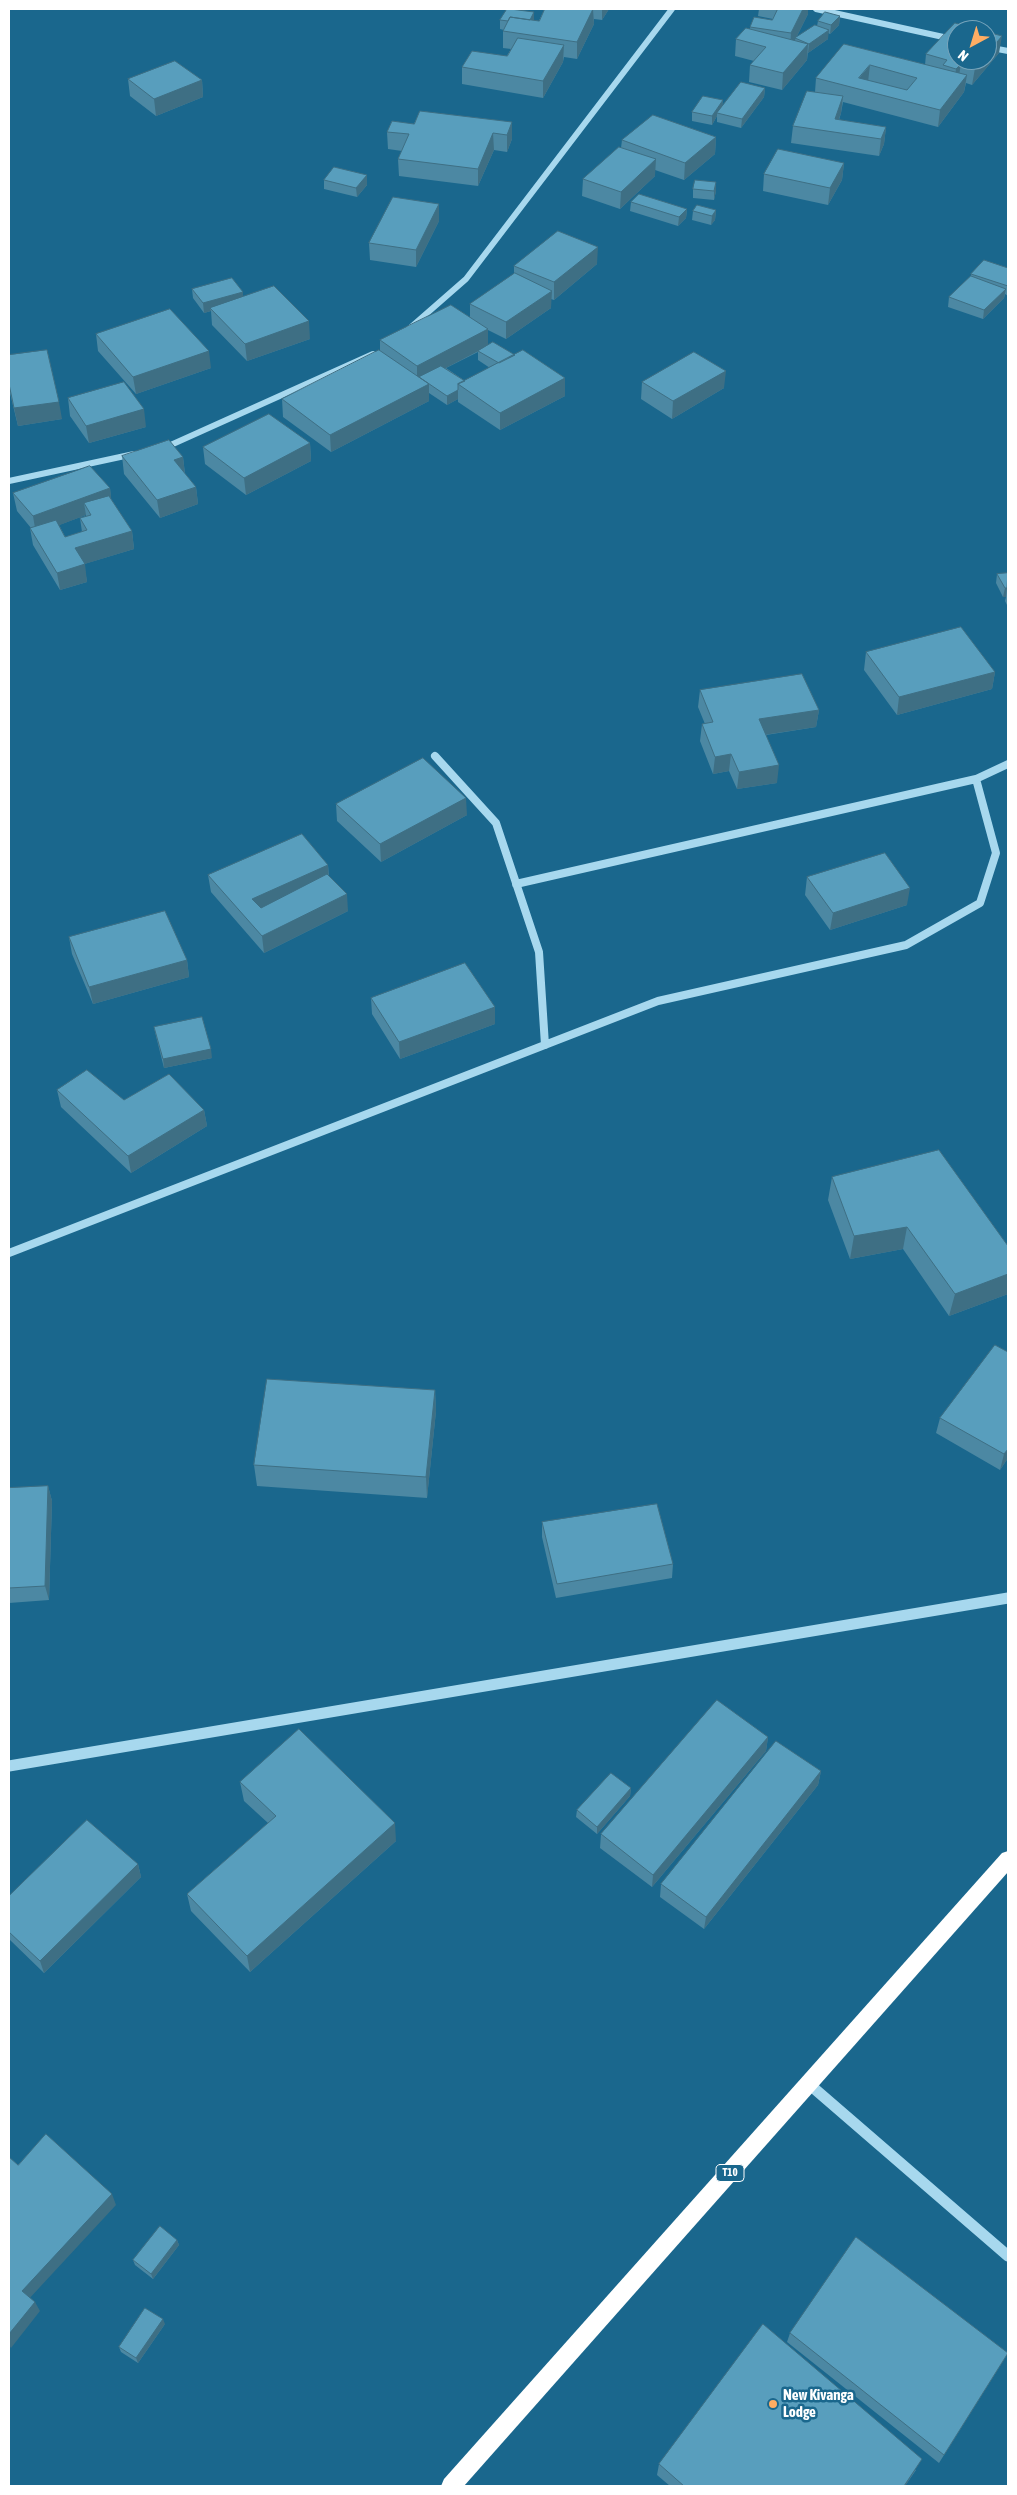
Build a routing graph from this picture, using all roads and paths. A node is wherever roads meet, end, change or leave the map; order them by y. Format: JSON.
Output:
{"nodes":[{"id":1,"x":672,"y":9,"type":"edge"},
{"id":2,"x":816,"y":9,"type":"edge"},
{"id":3,"x":947,"y":38,"type":"edge"},
{"id":4,"x":404,"y":334,"type":"edge"},
{"id":5,"x":381,"y":350,"type":"edge"},
{"id":6,"x":161,"y":449,"type":"edge"},
{"id":7,"x":142,"y":453,"type":"edge"},
{"id":8,"x":9,"y":481,"type":"edge"},
{"id":9,"x":435,"y":756,"type":"dead end"},
{"id":10,"x":1008,"y":764,"type":"edge"},
{"id":11,"x":976,"y":779,"type":"junction"},
{"id":12,"x":516,"y":884,"type":"junction"},
{"id":13,"x":545,"y":1045,"type":"junction"},
{"id":14,"x":9,"y":1253,"type":"edge"},
{"id":15,"x":1008,"y":1598,"type":"edge"},
{"id":16,"x":9,"y":1766,"type":"edge"},
{"id":17,"x":1008,"y":1859,"type":"edge"},
{"id":18,"x":809,"y":2084,"type":"junction"},
{"id":19,"x":1008,"y":2256,"type":"edge"},
{"id":20,"x":451,"y":2486,"type":"edge"}],
"edges":[{"from":1,"to":4,"type":"street"},
{"from":2,"to":3,"type":"street"},
{"from":5,"to":6,"type":"street"},
{"from":7,"to":8,"type":"street"},
{"from":9,"to":12,"type":"street"},
{"from":10,"to":11,"type":"street"},
{"from":11,"to":12,"type":"street"},
{"from":11,"to":13,"type":"street"},
{"from":12,"to":13,"type":"street"},
{"from":13,"to":14,"type":"street"},
{"from":15,"to":16,"type":"street"},
{"from":17,"to":18,"type":"highway","number":"T10"},
{"from":18,"to":19,"type":"street"},
{"from":18,"to":20,"type":"highway","number":"T10"}]}
